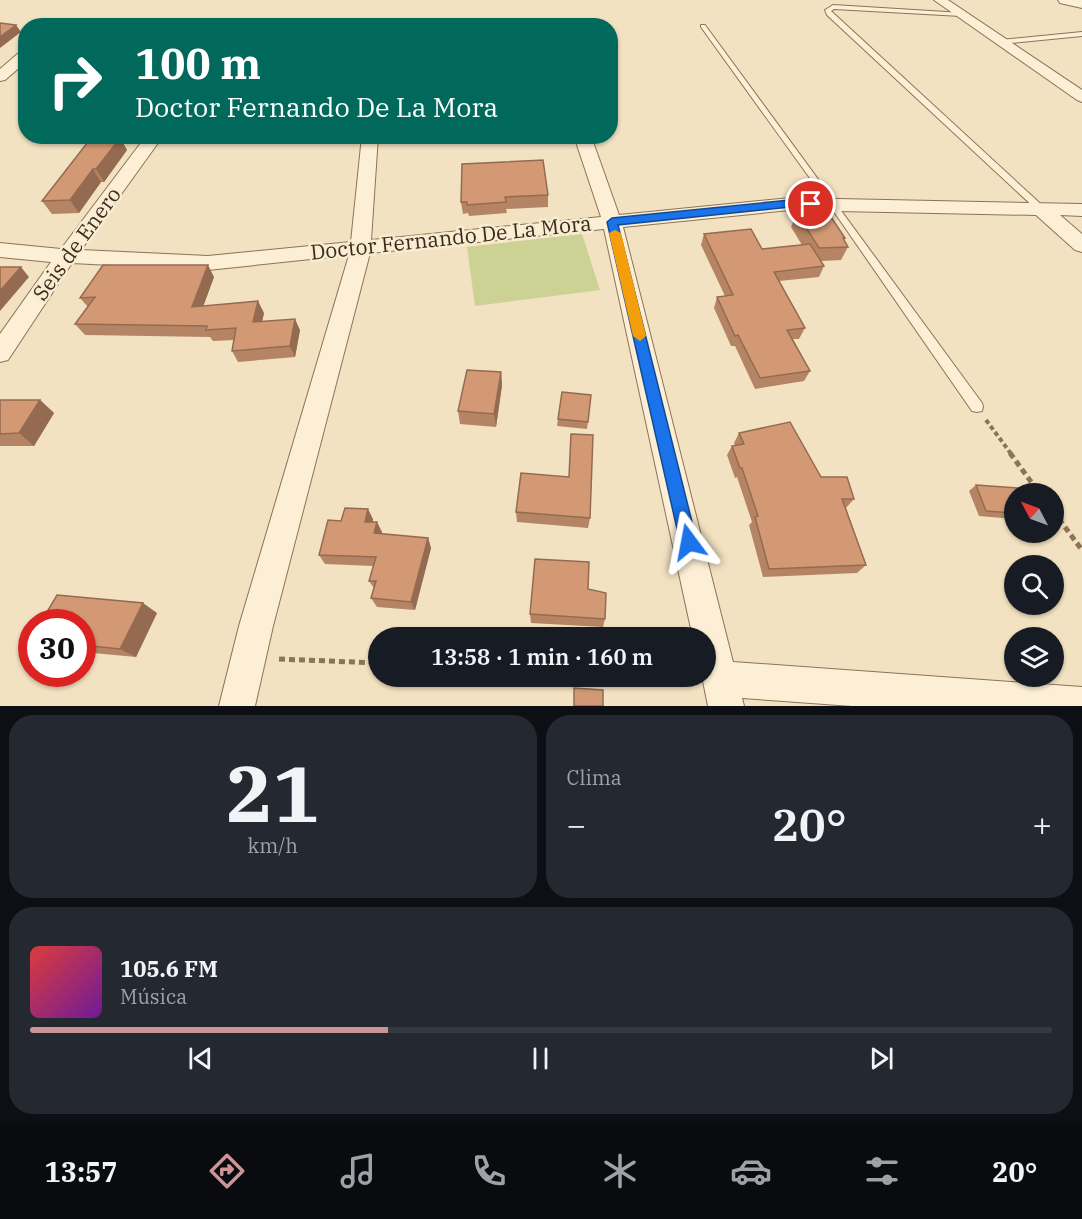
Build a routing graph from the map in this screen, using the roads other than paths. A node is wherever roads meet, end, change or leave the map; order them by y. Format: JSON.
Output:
{"nodes":[{"id":1,"x":940,"y":0,"type":"edge"},
{"id":2,"x":1064,"y":0,"type":"edge"},
{"id":3,"x":1082,"y":4,"type":"edge"},
{"id":4,"x":961,"y":14,"type":"junction"},
{"id":5,"x":703,"y":26,"type":"dead end"},
{"id":6,"x":1082,"y":34,"type":"edge"},
{"id":7,"x":1000,"y":42,"type":"junction"},
{"id":8,"x":18,"y":61,"type":"edge"},
{"id":9,"x":0,"y":77,"type":"edge"},
{"id":10,"x":1082,"y":98,"type":"edge"},
{"id":11,"x":149,"y":144,"type":"edge"},
{"id":12,"x":369,"y":144,"type":"edge"},
{"id":13,"x":585,"y":144,"type":"edge"},
{"id":14,"x":833,"y":204,"type":"junction"},
{"id":15,"x":1041,"y":208,"type":"junction"},
{"id":16,"x":1082,"y":210,"type":"edge"},
{"id":17,"x":612,"y":222,"type":"junction"},
{"id":18,"x":1082,"y":245,"type":"edge"},
{"id":19,"x":359,"y":248,"type":"junction"},
{"id":20,"x":0,"y":250,"type":"edge"},
{"id":21,"x":66,"y":256,"type":"junction"},
{"id":22,"x":0,"y":353,"type":"edge"},
{"id":23,"x":977,"y":407,"type":"road end"},
{"id":24,"x":724,"y":692,"type":"edge"},
{"id":25,"x":1082,"y":705,"type":"edge"},
{"id":26,"x":237,"y":706,"type":"edge"}],
"edges":[{"from":1,"to":4,"type":"street"},
{"from":2,"to":3,"type":"street"},
{"from":4,"to":7,"type":"street"},
{"from":4,"to":15,"type":"lane"},
{"from":5,"to":14,"type":"lane"},
{"from":6,"to":7,"type":"lane"},
{"from":7,"to":10,"type":"street"},
{"from":8,"to":9,"type":"street"},
{"from":11,"to":21,"type":"street","name":"Seis de Enero"},
{"from":12,"to":19,"type":"street"},
{"from":13,"to":17,"type":"street"},
{"from":14,"to":15,"type":"street","name":"Doctor Fernando De La Mora"},
{"from":14,"to":17,"type":"street","name":"Doctor Fernando De La Mora"},
{"from":14,"to":23,"type":"lane"},
{"from":15,"to":16,"type":"street","name":"Doctor Fernando De La Mora"},
{"from":15,"to":18,"type":"street"},
{"from":17,"to":19,"type":"street","name":"Doctor Fernando De La Mora"},
{"from":17,"to":24,"type":"street"},
{"from":19,"to":21,"type":"street","name":"Doctor Fernando De La Mora"},
{"from":19,"to":26,"type":"street"},
{"from":20,"to":21,"type":"street","name":"Doctor Fernando De La Mora"},
{"from":21,"to":22,"type":"street","name":"Seis de Enero"},
{"from":24,"to":25,"type":"street"}]}
